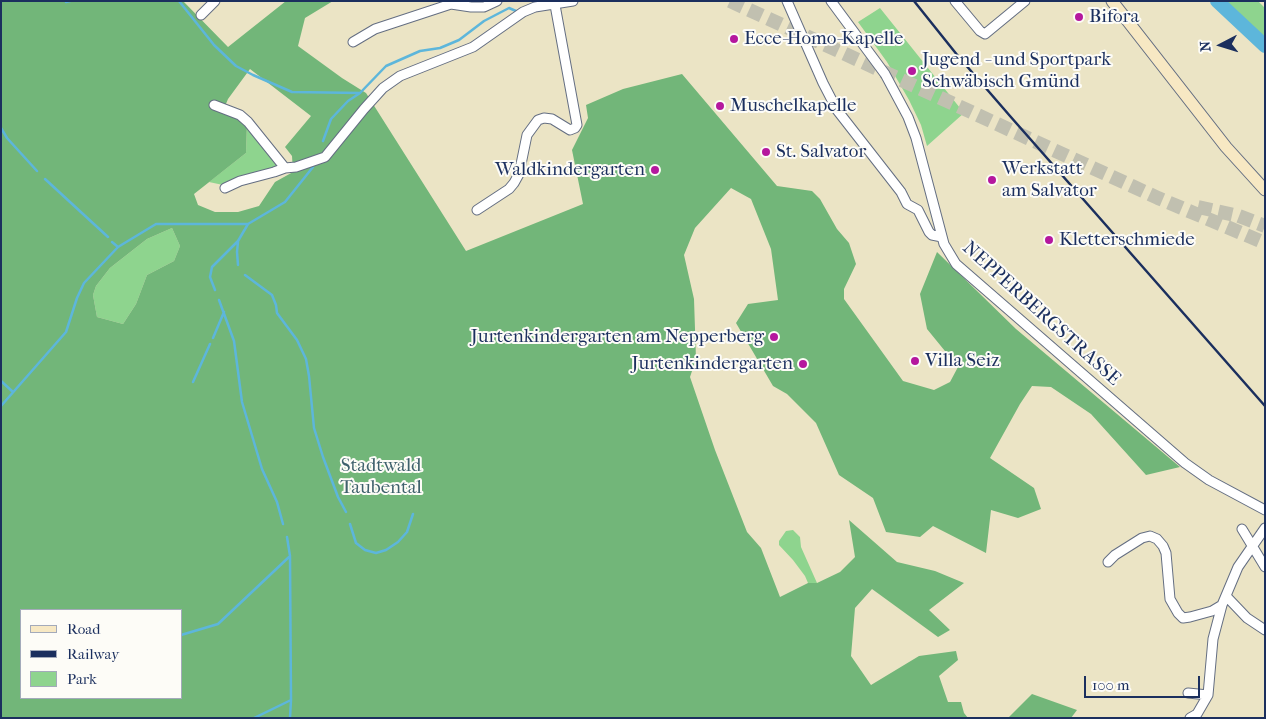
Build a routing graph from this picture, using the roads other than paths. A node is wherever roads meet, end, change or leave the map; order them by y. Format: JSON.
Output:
{"nodes":[{"id":1,"x":215,"y":1,"type":"edge"},
{"id":2,"x":497,"y":1,"type":"edge"},
{"id":3,"x":573,"y":1,"type":"edge"},
{"id":4,"x":787,"y":1,"type":"edge"},
{"id":5,"x":831,"y":1,"type":"edge"},
{"id":6,"x":955,"y":1,"type":"edge"},
{"id":7,"x":1025,"y":1,"type":"edge"},
{"id":8,"x":1112,"y":1,"type":"edge"},
{"id":9,"x":548,"y":3,"type":"edge"},
{"id":10,"x":201,"y":15,"type":"dead end"},
{"id":11,"x":353,"y":42,"type":"dead end"},
{"id":12,"x":214,"y":105,"type":"dead end"},
{"id":13,"x":285,"y":168,"type":"junction"},
{"id":14,"x":225,"y":188,"type":"dead end"},
{"id":15,"x":1265,"y":190,"type":"edge"},
{"id":16,"x":477,"y":210,"type":"dead end"},
{"id":17,"x":942,"y":237,"type":"junction"},
{"id":18,"x":1265,"y":510,"type":"edge"},
{"id":19,"x":1265,"y":528,"type":"edge"},
{"id":20,"x":1242,"y":529,"type":"dead end"},
{"id":21,"x":1253,"y":547,"type":"junction"},
{"id":22,"x":1108,"y":562,"type":"dead end"},
{"id":23,"x":1265,"y":567,"type":"edge"},
{"id":24,"x":1226,"y":596,"type":"junction"},
{"id":25,"x":1222,"y":605,"type":"junction"},
{"id":26,"x":1265,"y":630,"type":"edge"},
{"id":27,"x":1188,"y":693,"type":"dead end"},
{"id":28,"x":1208,"y":695,"type":"junction"},
{"id":29,"x":1190,"y":718,"type":"edge"}],
"edges":[{"from":1,"to":10,"type":"street"},
{"from":2,"to":11,"type":"street"},
{"from":3,"to":9,"type":"street"},
{"from":4,"to":17,"type":"street"},
{"from":5,"to":17,"type":"street","name":"NEPPERBERGSTRASSE"},
{"from":6,"to":7,"type":"street"},
{"from":8,"to":15,"type":"main road"},
{"from":9,"to":13,"type":"street"},
{"from":9,"to":16,"type":"street"},
{"from":12,"to":13,"type":"street"},
{"from":13,"to":14,"type":"street"},
{"from":17,"to":18,"type":"street","name":"NEPPERBERGSTRASSE"},
{"from":19,"to":21,"type":"street"},
{"from":20,"to":21,"type":"street"},
{"from":21,"to":23,"type":"street"},
{"from":21,"to":24,"type":"street"},
{"from":22,"to":25,"type":"street"},
{"from":24,"to":25,"type":"street"},
{"from":24,"to":26,"type":"street"},
{"from":25,"to":28,"type":"street"},
{"from":27,"to":28,"type":"street"},
{"from":28,"to":29,"type":"street"}]}
